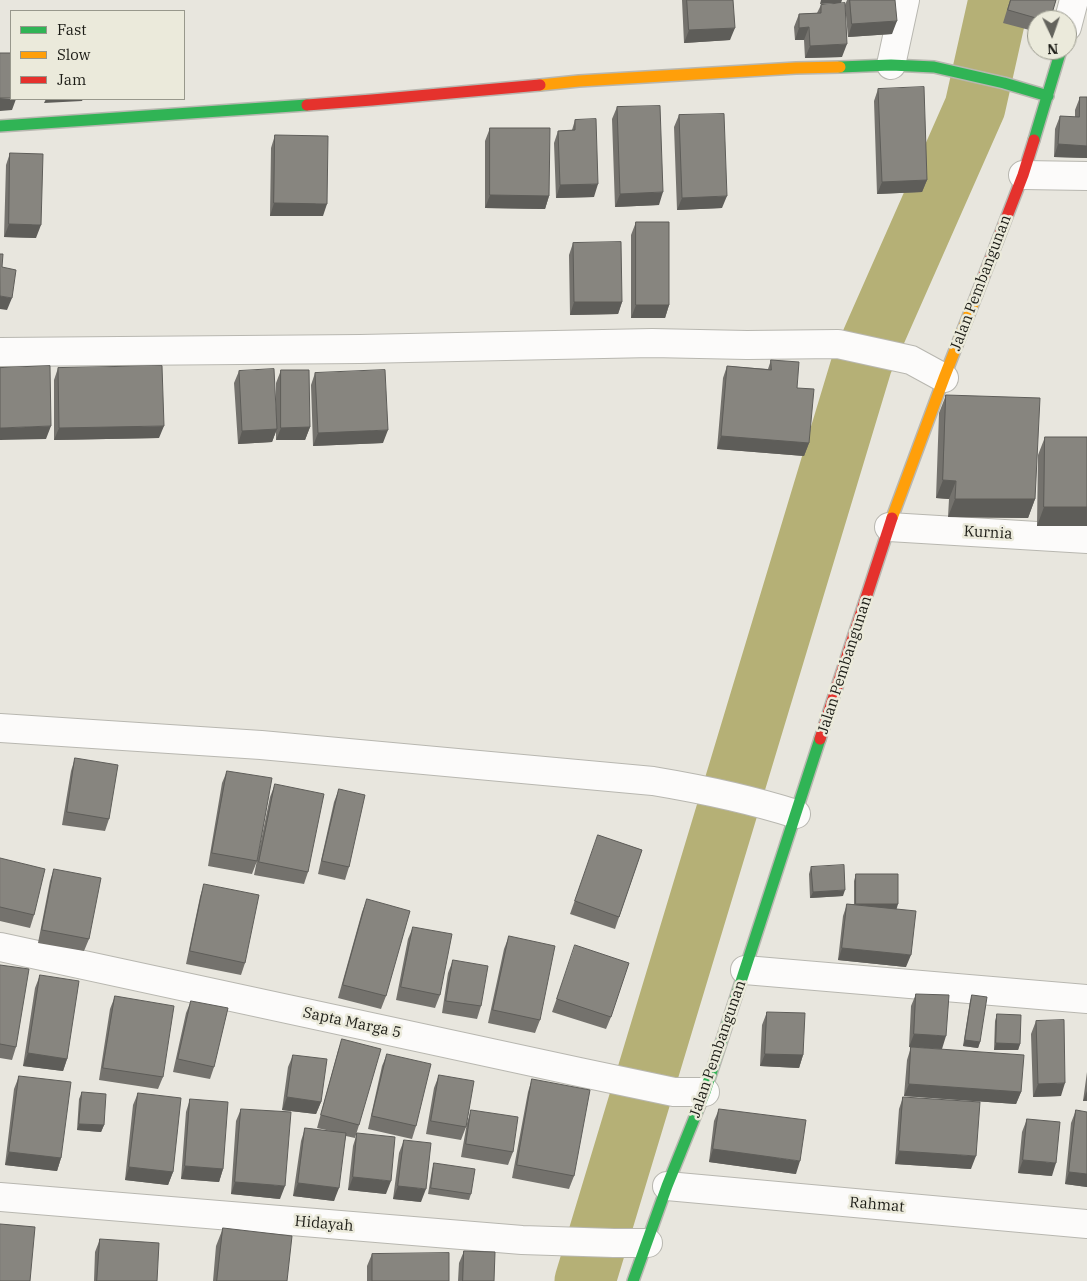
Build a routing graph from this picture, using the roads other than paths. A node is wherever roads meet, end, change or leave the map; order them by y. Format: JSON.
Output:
{"nodes":[{"id":1,"x":905,"y":0,"type":"edge"},
{"id":2,"x":1058,"y":60,"type":"edge"},
{"id":3,"x":891,"y":65,"type":"junction"},
{"id":4,"x":1048,"y":96,"type":"junction"},
{"id":5,"x":0,"y":126,"type":"edge"},
{"id":6,"x":1023,"y":175,"type":"junction"},
{"id":7,"x":1087,"y":176,"type":"edge"},
{"id":8,"x":0,"y":352,"type":"edge"},
{"id":9,"x":944,"y":378,"type":"junction"},
{"id":10,"x":889,"y":527,"type":"junction"},
{"id":11,"x":1087,"y":539,"type":"edge"},
{"id":12,"x":0,"y":728,"type":"edge"},
{"id":13,"x":796,"y":814,"type":"junction"},
{"id":14,"x":0,"y":947,"type":"edge"},
{"id":15,"x":745,"y":970,"type":"junction"},
{"id":16,"x":1087,"y":999,"type":"edge"},
{"id":17,"x":705,"y":1092,"type":"junction"},
{"id":18,"x":667,"y":1186,"type":"junction"},
{"id":19,"x":0,"y":1197,"type":"edge"},
{"id":20,"x":1087,"y":1224,"type":"edge"},
{"id":21,"x":648,"y":1243,"type":"junction"},
{"id":22,"x":633,"y":1281,"type":"edge"}],
"edges":[{"from":1,"to":3,"type":"street"},
{"from":2,"to":4,"type":"street","name":"Jalan Pembangunan"},
{"from":3,"to":4,"type":"street"},
{"from":3,"to":5,"type":"street"},
{"from":4,"to":6,"type":"street","name":"Jalan Pembangunan"},
{"from":6,"to":7,"type":"street"},
{"from":6,"to":9,"type":"street","name":"Jalan Pembangunan"},
{"from":8,"to":9,"type":"street"},
{"from":9,"to":10,"type":"street","name":"Jalan Pembangunan"},
{"from":10,"to":11,"type":"street","name":"Kurnia"},
{"from":10,"to":13,"type":"street","name":"Jalan Pembangunan"},
{"from":12,"to":13,"type":"street"},
{"from":13,"to":15,"type":"street","name":"Jalan Pembangunan"},
{"from":14,"to":17,"type":"street","name":"Sapta Marga 5"},
{"from":15,"to":16,"type":"street"},
{"from":15,"to":17,"type":"street","name":"Jalan Pembangunan"},
{"from":17,"to":18,"type":"street","name":"Jalan Pembangunan"},
{"from":18,"to":20,"type":"street","name":"Rahmat"},
{"from":18,"to":21,"type":"street","name":"Jalan Pembangunan"},
{"from":19,"to":21,"type":"street","name":"Hidayah"},
{"from":21,"to":22,"type":"street","name":"Jalan Pembangunan"}]}
